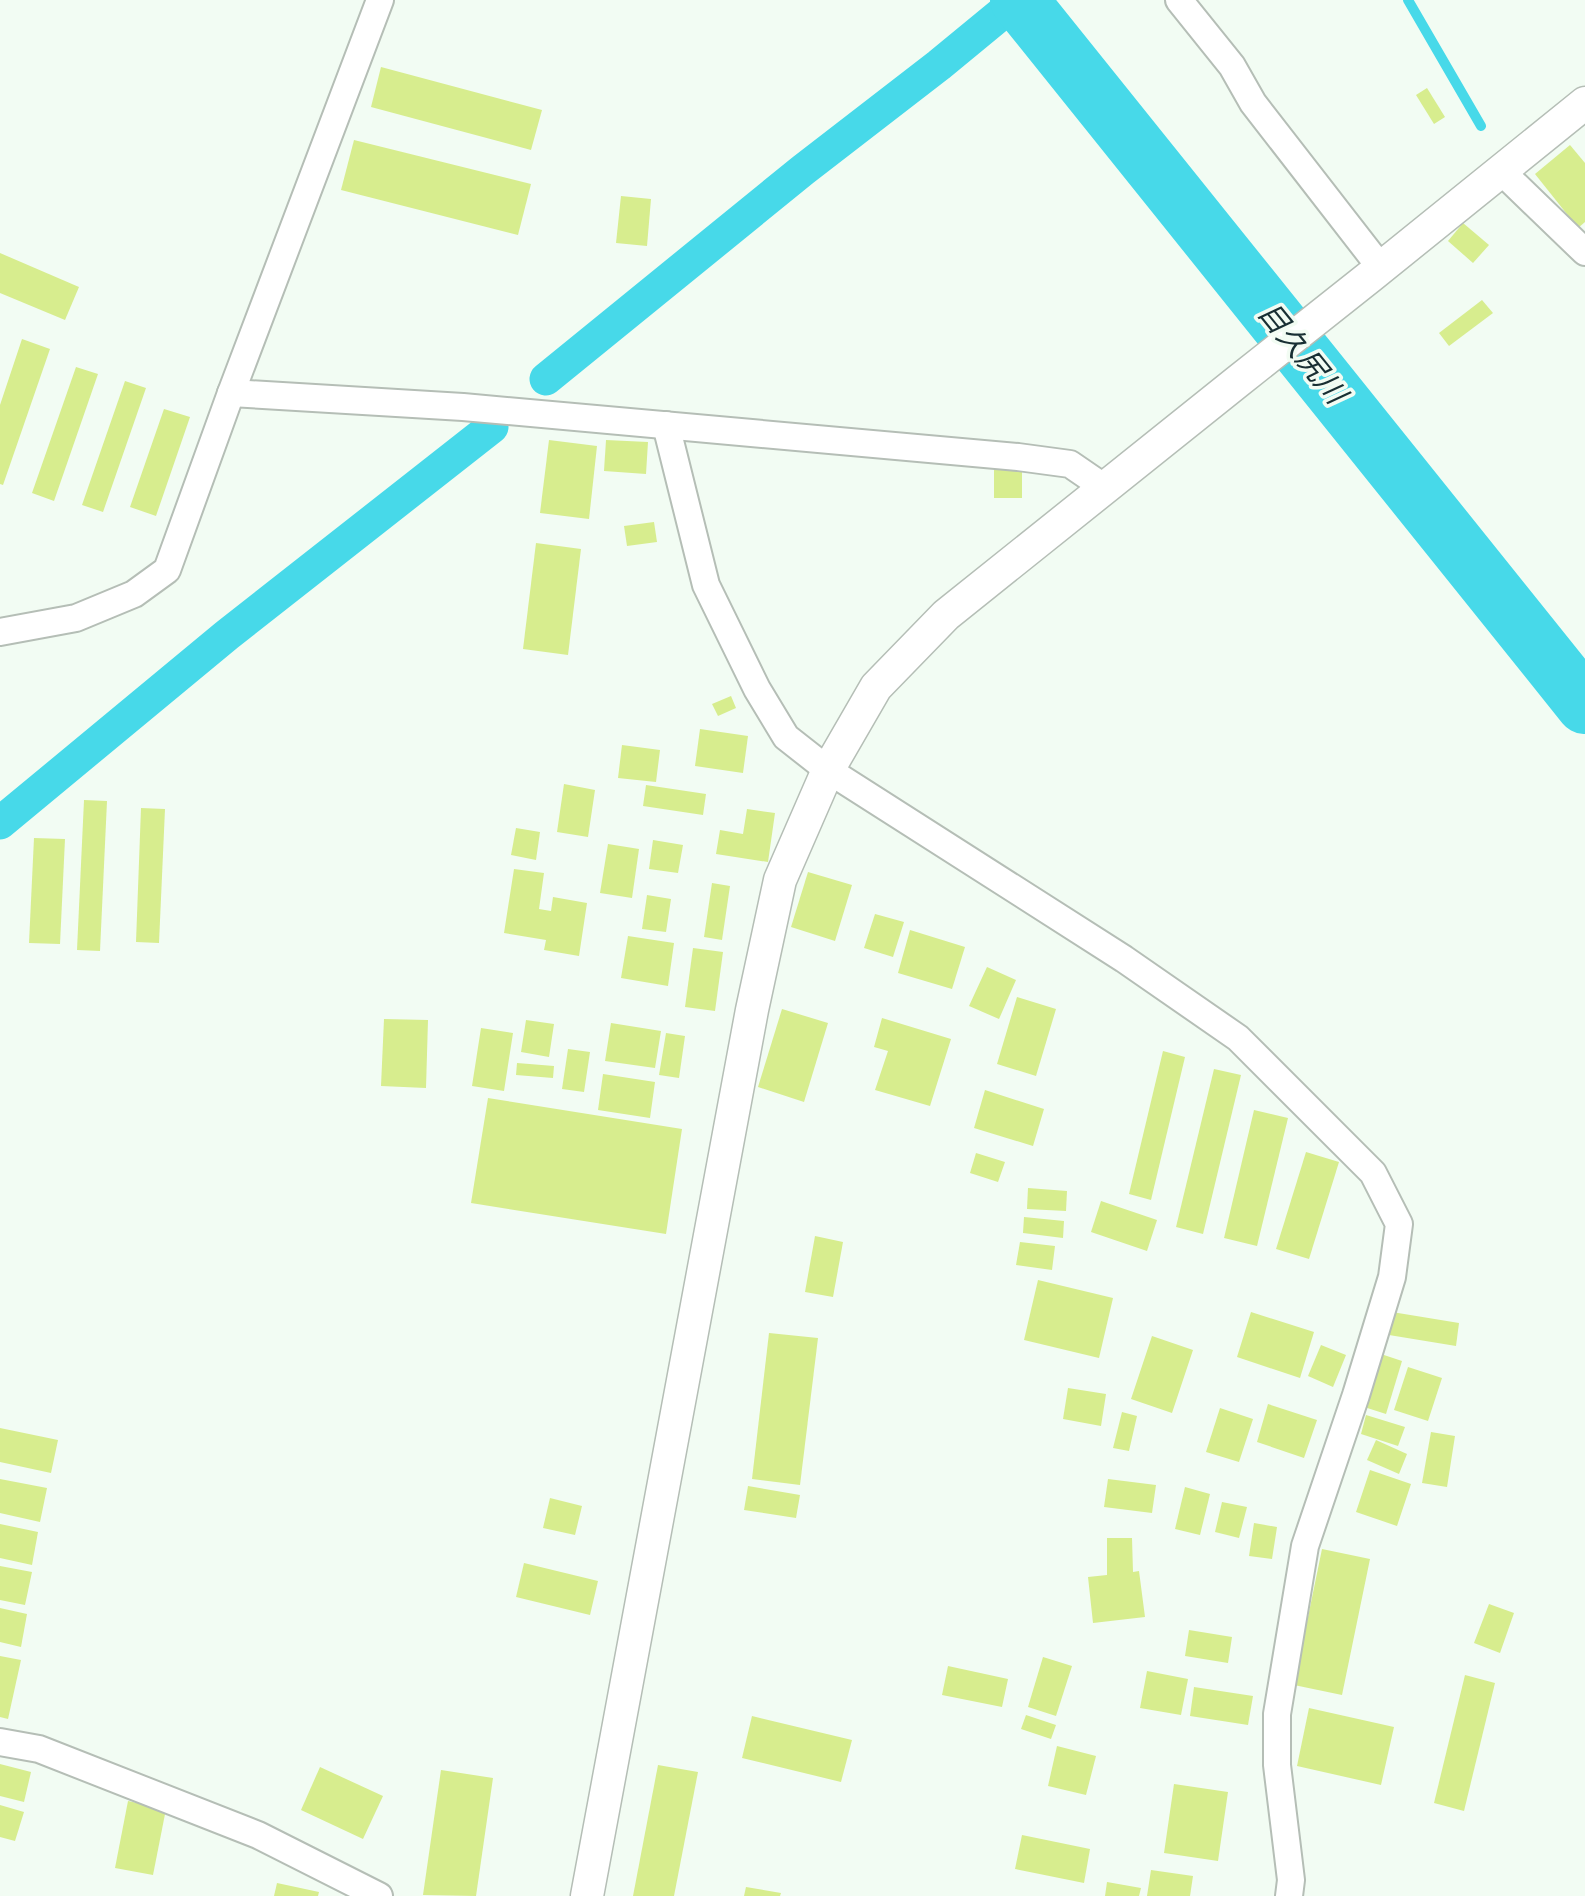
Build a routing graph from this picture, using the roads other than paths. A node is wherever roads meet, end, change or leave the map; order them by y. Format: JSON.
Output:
{"nodes":[{"id":1,"x":380,"y":0,"type":"edge"},
{"id":2,"x":1179,"y":0,"type":"edge"},
{"id":3,"x":1585,"y":103,"type":"edge"},
{"id":4,"x":1501,"y":171,"type":"junction"},
{"id":5,"x":1585,"y":252,"type":"edge"},
{"id":6,"x":1377,"y":272,"type":"junction"},
{"id":7,"x":231,"y":393,"type":"junction"},
{"id":8,"x":666,"y":425,"type":"junction"},
{"id":9,"x":1105,"y":488,"type":"junction"},
{"id":10,"x":0,"y":632,"type":"edge"},
{"id":11,"x":828,"y":769,"type":"junction"},
{"id":12,"x":0,"y":1742,"type":"edge"},
{"id":13,"x":379,"y":1896,"type":"edge"},
{"id":14,"x":587,"y":1896,"type":"edge"},
{"id":15,"x":1289,"y":1896,"type":"edge"}],
"edges":[{"from":1,"to":7,"type":"street"},
{"from":2,"to":6,"type":"street"},
{"from":3,"to":4,"type":"street"},
{"from":4,"to":5,"type":"street"},
{"from":4,"to":6,"type":"street"},
{"from":6,"to":9,"type":"street"},
{"from":7,"to":8,"type":"street"},
{"from":7,"to":10,"type":"street"},
{"from":8,"to":9,"type":"street"},
{"from":8,"to":11,"type":"street"},
{"from":9,"to":11,"type":"street"},
{"from":11,"to":14,"type":"street"},
{"from":11,"to":15,"type":"street"},
{"from":12,"to":13,"type":"street"}]}
